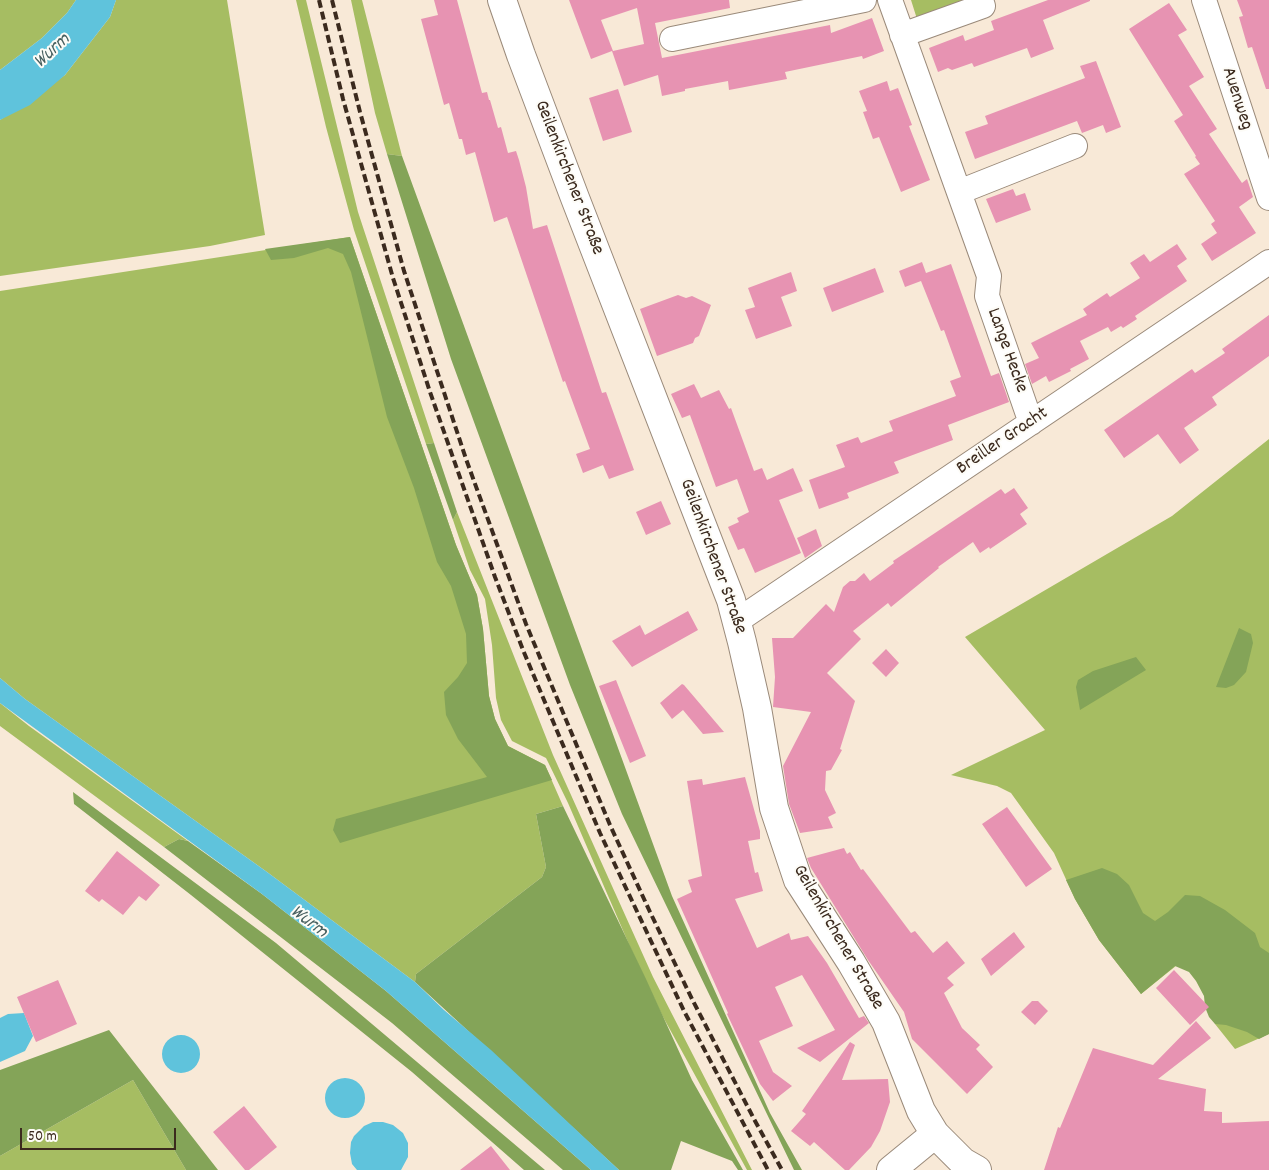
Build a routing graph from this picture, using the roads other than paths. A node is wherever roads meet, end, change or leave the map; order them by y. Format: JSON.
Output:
{"nodes":[{"id":1,"x":502,"y":0,"type":"edge"},
{"id":2,"x":864,"y":0,"type":"edge"},
{"id":3,"x":890,"y":0,"type":"edge"},
{"id":4,"x":982,"y":0,"type":"edge"},
{"id":5,"x":1204,"y":0,"type":"edge"},
{"id":6,"x":902,"y":35,"type":"junction"},
{"id":7,"x":672,"y":39,"type":"dead end"},
{"id":8,"x":1075,"y":146,"type":"dead end"},
{"id":9,"x":959,"y":192,"type":"junction"},
{"id":10,"x":1269,"y":198,"type":"edge"},
{"id":11,"x":1269,"y":262,"type":"edge"},
{"id":12,"x":1031,"y":423,"type":"junction"},
{"id":13,"x":737,"y":621,"type":"junction"},
{"id":14,"x":935,"y":1134,"type":"junction"},
{"id":15,"x":891,"y":1170,"type":"edge"},
{"id":16,"x":977,"y":1170,"type":"edge"}],
"edges":[{"from":1,"to":13,"type":"main road","name":"Geilenkirchener Straße"},
{"from":2,"to":7,"type":"street"},
{"from":3,"to":6,"type":"street","name":"Lange Hecke"},
{"from":4,"to":6,"type":"street"},
{"from":5,"to":10,"type":"street","name":"Auenweg"},
{"from":6,"to":9,"type":"street","name":"Lange Hecke"},
{"from":8,"to":9,"type":"street"},
{"from":9,"to":12,"type":"street","name":"Lange Hecke"},
{"from":11,"to":12,"type":"street","name":"Breiller Gracht"},
{"from":12,"to":13,"type":"street","name":"Breiller Gracht"},
{"from":13,"to":14,"type":"main road","name":"Geilenkirchener Straße"},
{"from":14,"to":15,"type":"main road"},
{"from":14,"to":16,"type":"main road","name":"Geilenkirchener Straße"}]}
